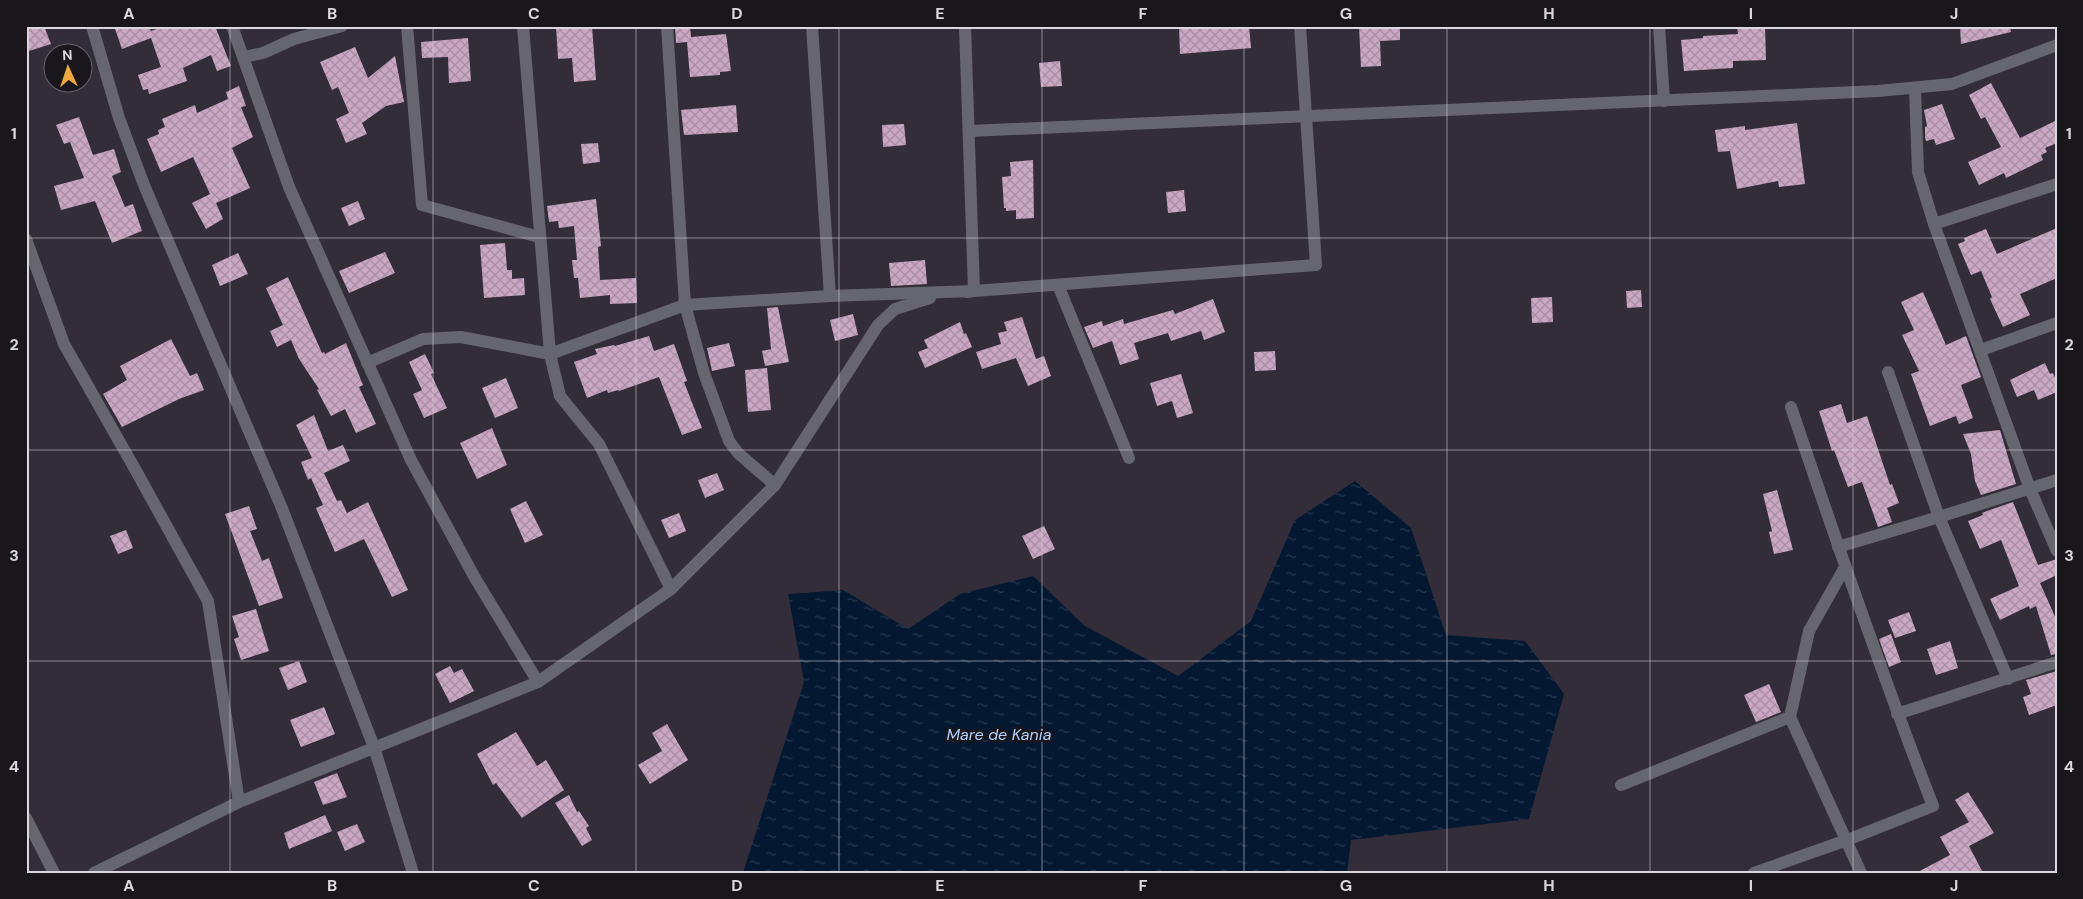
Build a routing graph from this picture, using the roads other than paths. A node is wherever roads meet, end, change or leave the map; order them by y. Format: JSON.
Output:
{"nodes":[{"id":1,"x":92,"y":26,"type":"edge"},
{"id":2,"x":232,"y":26,"type":"edge"},
{"id":3,"x":342,"y":26,"type":"edge"},
{"id":4,"x":406,"y":26,"type":"edge"},
{"id":5,"x":523,"y":26,"type":"edge"},
{"id":6,"x":667,"y":26,"type":"edge"},
{"id":7,"x":812,"y":26,"type":"edge"},
{"id":8,"x":965,"y":26,"type":"edge"},
{"id":9,"x":1300,"y":26,"type":"edge"},
{"id":10,"x":1659,"y":26,"type":"edge"},
{"id":11,"x":2057,"y":45,"type":"edge"},
{"id":12,"x":244,"y":57,"type":"junction"},
{"id":13,"x":1915,"y":88,"type":"junction"},
{"id":14,"x":1664,"y":101,"type":"junction"},
{"id":15,"x":1306,"y":117,"type":"junction"},
{"id":16,"x":969,"y":131,"type":"junction"},
{"id":17,"x":2057,"y":184,"type":"edge"},
{"id":18,"x":1934,"y":224,"type":"junction"},
{"id":19,"x":539,"y":237,"type":"junction"},
{"id":20,"x":26,"y":239,"type":"edge"},
{"id":21,"x":1058,"y":284,"type":"junction"},
{"id":22,"x":974,"y":291,"type":"junction"},
{"id":23,"x":830,"y":296,"type":"junction"},
{"id":24,"x":684,"y":305,"type":"junction"},
{"id":25,"x":2057,"y":323,"type":"edge"},
{"id":26,"x":1981,"y":350,"type":"junction"},
{"id":27,"x":550,"y":354,"type":"junction"},
{"id":28,"x":367,"y":363,"type":"junction"},
{"id":29,"x":1888,"y":372,"type":"dead end"},
{"id":30,"x":1791,"y":407,"type":"dead end"},
{"id":31,"x":1129,"y":458,"type":"dead end"},
{"id":32,"x":2057,"y":480,"type":"edge"},
{"id":33,"x":775,"y":485,"type":"junction"},
{"id":34,"x":2030,"y":489,"type":"junction"},
{"id":35,"x":1939,"y":517,"type":"junction"},
{"id":36,"x":1838,"y":547,"type":"junction"},
{"id":37,"x":2057,"y":551,"type":"edge"},
{"id":38,"x":1845,"y":567,"type":"junction"},
{"id":39,"x":671,"y":589,"type":"junction"},
{"id":40,"x":2057,"y":662,"type":"edge"},
{"id":41,"x":2008,"y":678,"type":"junction"},
{"id":42,"x":538,"y":682,"type":"junction"},
{"id":43,"x":1897,"y":714,"type":"junction"},
{"id":44,"x":1790,"y":717,"type":"junction"},
{"id":45,"x":374,"y":747,"type":"junction"},
{"id":46,"x":1621,"y":785,"type":"dead end"},
{"id":47,"x":239,"y":802,"type":"junction"},
{"id":48,"x":26,"y":818,"type":"edge"},
{"id":49,"x":1847,"y":840,"type":"junction"},
{"id":50,"x":54,"y":873,"type":"edge"},
{"id":51,"x":94,"y":873,"type":"edge"},
{"id":52,"x":413,"y":873,"type":"edge"},
{"id":53,"x":1754,"y":873,"type":"edge"},
{"id":54,"x":1861,"y":873,"type":"edge"}],
"edges":[{"from":1,"to":45,"type":"street"},
{"from":2,"to":12,"type":"street"},
{"from":3,"to":12,"type":"street"},
{"from":4,"to":19,"type":"street"},
{"from":5,"to":19,"type":"street"},
{"from":6,"to":24,"type":"street"},
{"from":7,"to":23,"type":"street"},
{"from":8,"to":16,"type":"street"},
{"from":9,"to":15,"type":"street"},
{"from":10,"to":14,"type":"street"},
{"from":11,"to":13,"type":"street"},
{"from":12,"to":28,"type":"street"},
{"from":13,"to":14,"type":"street"},
{"from":13,"to":18,"type":"street"},
{"from":14,"to":15,"type":"street"},
{"from":15,"to":16,"type":"street"},
{"from":15,"to":21,"type":"street"},
{"from":16,"to":22,"type":"street"},
{"from":17,"to":18,"type":"street"},
{"from":18,"to":26,"type":"street"},
{"from":19,"to":27,"type":"street"},
{"from":20,"to":47,"type":"street"},
{"from":21,"to":22,"type":"street"},
{"from":21,"to":31,"type":"street"},
{"from":22,"to":23,"type":"street"},
{"from":22,"to":33,"type":"street"},
{"from":23,"to":24,"type":"street"},
{"from":24,"to":27,"type":"street"},
{"from":24,"to":33,"type":"street"},
{"from":25,"to":26,"type":"street"},
{"from":26,"to":34,"type":"street"},
{"from":27,"to":28,"type":"street"},
{"from":27,"to":39,"type":"street"},
{"from":28,"to":42,"type":"street"},
{"from":29,"to":35,"type":"street"},
{"from":30,"to":36,"type":"street"},
{"from":32,"to":34,"type":"street"},
{"from":33,"to":39,"type":"street"},
{"from":34,"to":35,"type":"street"},
{"from":34,"to":37,"type":"street"},
{"from":35,"to":36,"type":"street"},
{"from":35,"to":41,"type":"street"},
{"from":36,"to":38,"type":"street"},
{"from":38,"to":43,"type":"street"},
{"from":38,"to":44,"type":"street"},
{"from":39,"to":42,"type":"street"},
{"from":40,"to":41,"type":"street"},
{"from":41,"to":43,"type":"street"},
{"from":42,"to":45,"type":"street"},
{"from":43,"to":49,"type":"street"},
{"from":44,"to":46,"type":"street"},
{"from":44,"to":49,"type":"street"},
{"from":45,"to":47,"type":"street"},
{"from":45,"to":52,"type":"street"},
{"from":47,"to":51,"type":"street"},
{"from":48,"to":50,"type":"street"},
{"from":49,"to":53,"type":"street"},
{"from":49,"to":54,"type":"street"}]}
